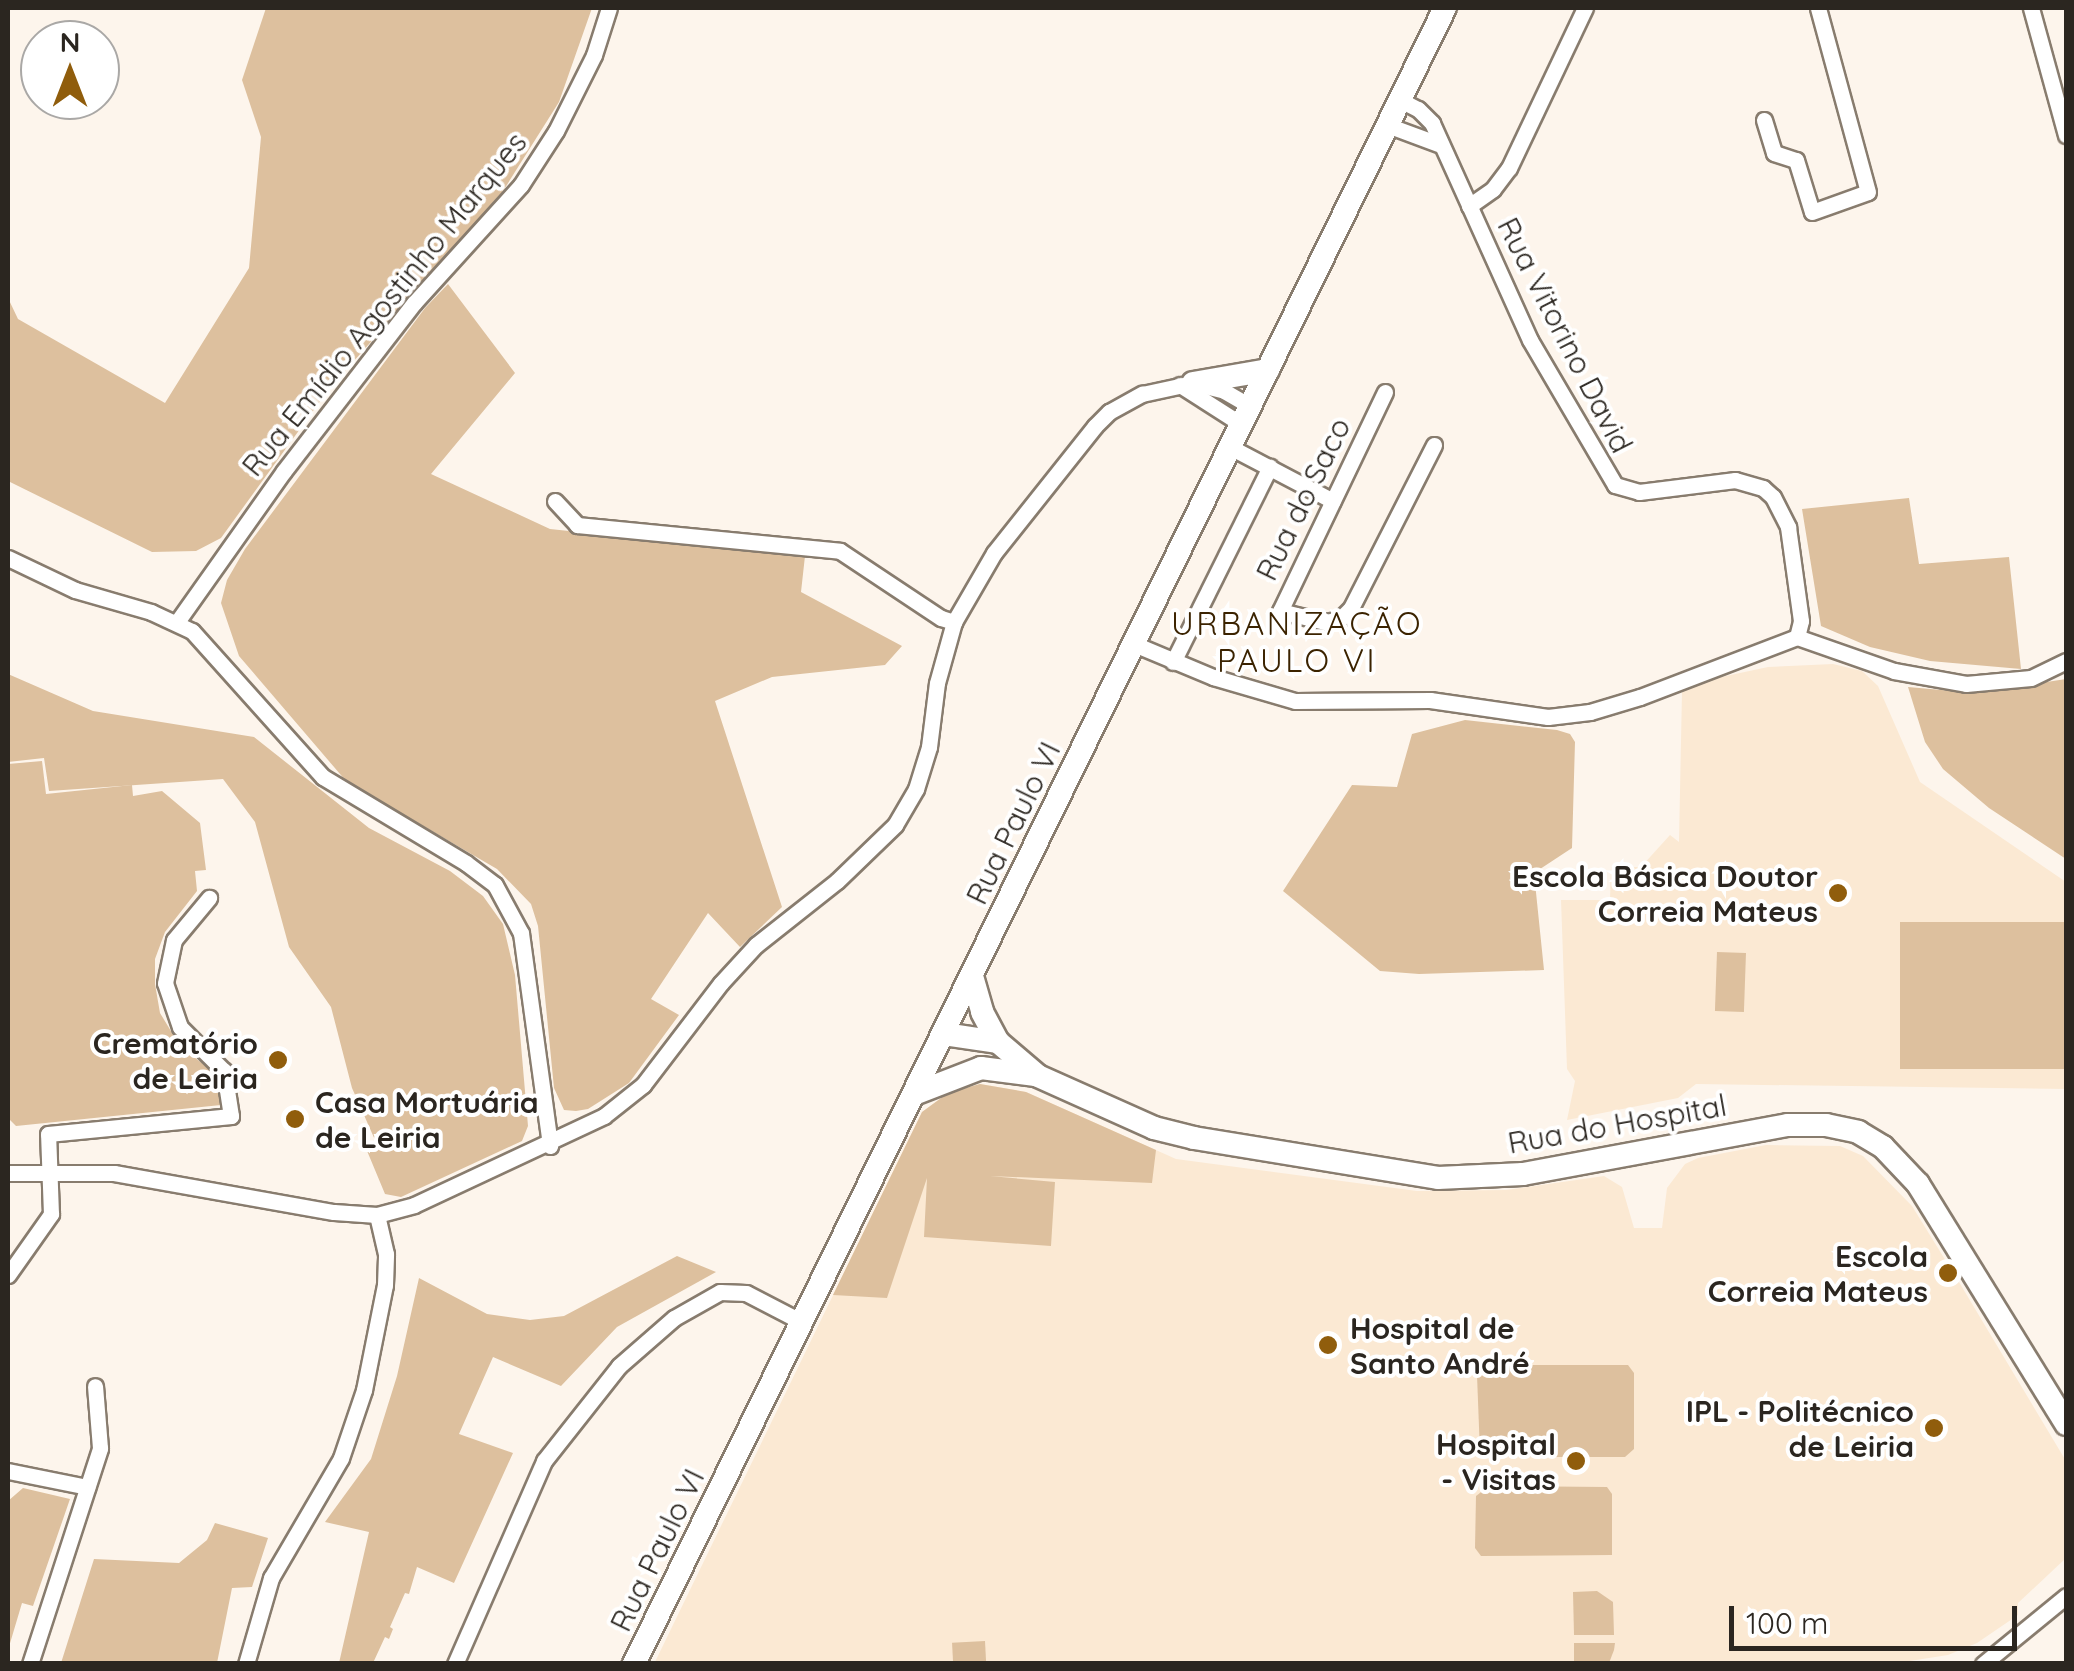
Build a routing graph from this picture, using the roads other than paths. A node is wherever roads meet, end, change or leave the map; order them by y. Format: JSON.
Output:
{"nodes":[{"id":1,"x":609,"y":8,"type":"edge"},
{"id":2,"x":1445,"y":8,"type":"edge"},
{"id":3,"x":1584,"y":8,"type":"edge"},
{"id":4,"x":1818,"y":8,"type":"edge"},
{"id":5,"x":2031,"y":8,"type":"edge"},
{"id":6,"x":1400,"y":100,"type":"junction"},
{"id":7,"x":1764,"y":120,"type":"dead end"},
{"id":8,"x":1388,"y":125,"type":"junction"},
{"id":9,"x":2066,"y":135,"type":"edge"},
{"id":10,"x":1440,"y":145,"type":"junction"},
{"id":11,"x":1468,"y":206,"type":"junction"},
{"id":12,"x":1268,"y":370,"type":"junction"},
{"id":13,"x":1187,"y":384,"type":"junction"},
{"id":14,"x":1385,"y":392,"type":"dead end"},
{"id":15,"x":1246,"y":415,"type":"junction"},
{"id":16,"x":1434,"y":445,"type":"dead end"},
{"id":17,"x":1230,"y":447,"type":"junction"},
{"id":18,"x":1270,"y":468,"type":"junction"},
{"id":19,"x":555,"y":501,"type":"dead end"},
{"id":20,"x":1333,"y":501,"type":"junction"},
{"id":21,"x":8,"y":558,"type":"edge"},
{"id":22,"x":177,"y":622,"type":"junction"},
{"id":23,"x":954,"y":622,"type":"junction"},
{"id":24,"x":1797,"y":637,"type":"junction"},
{"id":25,"x":1134,"y":644,"type":"junction"},
{"id":26,"x":2066,"y":661,"type":"edge"},
{"id":27,"x":1174,"y":662,"type":"junction"},
{"id":28,"x":209,"y":898,"type":"dead end"},
{"id":29,"x":972,"y":976,"type":"junction"},
{"id":30,"x":944,"y":1034,"type":"junction"},
{"id":31,"x":998,"y":1042,"type":"junction"},
{"id":32,"x":981,"y":1068,"type":"junction"},
{"id":33,"x":1038,"y":1076,"type":"junction"},
{"id":34,"x":914,"y":1094,"type":"junction"},
{"id":35,"x":550,"y":1146,"type":"junction"},
{"id":36,"x":50,"y":1170,"type":"junction"},
{"id":37,"x":8,"y":1173,"type":"edge"},
{"id":38,"x":378,"y":1215,"type":"junction"},
{"id":39,"x":8,"y":1275,"type":"edge"},
{"id":40,"x":802,"y":1322,"type":"junction"},
{"id":41,"x":95,"y":1386,"type":"dead end"},
{"id":42,"x":2066,"y":1424,"type":"edge"},
{"id":43,"x":8,"y":1471,"type":"edge"},
{"id":44,"x":87,"y":1487,"type":"junction"},
{"id":45,"x":2066,"y":1596,"type":"edge"},
{"id":46,"x":30,"y":1664,"type":"edge"},
{"id":47,"x":246,"y":1664,"type":"edge"},
{"id":48,"x":454,"y":1664,"type":"edge"},
{"id":49,"x":634,"y":1664,"type":"edge"},
{"id":50,"x":1983,"y":1664,"type":"edge"}],
"edges":[{"from":1,"to":22,"type":"street","name":"Rua Emídio Agostinho Marques"},
{"from":2,"to":6,"type":"main road","name":"Rua Paulo VI"},
{"from":3,"to":11,"type":"street"},
{"from":4,"to":7,"type":"street"},
{"from":5,"to":9,"type":"street"},
{"from":6,"to":8,"type":"main road","name":"Rua Paulo VI"},
{"from":6,"to":10,"type":"street","name":"Rua Vitorino David"},
{"from":8,"to":10,"type":"street"},
{"from":8,"to":12,"type":"main road","name":"Rua Paulo VI"},
{"from":10,"to":11,"type":"street","name":"Rua Vitorino David"},
{"from":11,"to":24,"type":"street","name":"Rua Vitorino David"},
{"from":12,"to":13,"type":"main road"},
{"from":12,"to":15,"type":"main road","name":"Rua Paulo VI"},
{"from":13,"to":15,"type":"street"},
{"from":13,"to":23,"type":"street"},
{"from":14,"to":20,"type":"street","name":"Rua do Saco"},
{"from":15,"to":17,"type":"main road","name":"Rua Paulo VI"},
{"from":16,"to":20,"type":"street","name":"Rua do Saco"},
{"from":17,"to":18,"type":"street"},
{"from":17,"to":25,"type":"main road","name":"Rua Paulo VI"},
{"from":18,"to":20,"type":"street"},
{"from":18,"to":27,"type":"street"},
{"from":19,"to":23,"type":"street"},
{"from":21,"to":22,"type":"street"},
{"from":22,"to":35,"type":"street"},
{"from":23,"to":35,"type":"street"},
{"from":24,"to":26,"type":"street"},
{"from":24,"to":27,"type":"street"},
{"from":25,"to":27,"type":"street"},
{"from":25,"to":29,"type":"main road","name":"Rua Paulo VI"},
{"from":28,"to":36,"type":"street"},
{"from":29,"to":30,"type":"main road","name":"Rua Paulo VI"},
{"from":29,"to":31,"type":"main road","name":"Rua do Hospital"},
{"from":30,"to":31,"type":"main road"},
{"from":30,"to":32,"type":"main road"},
{"from":30,"to":34,"type":"main road","name":"Rua Paulo VI"},
{"from":31,"to":33,"type":"main road","name":"Rua do Hospital"},
{"from":32,"to":33,"type":"main road","name":"Rua do Hospital"},
{"from":32,"to":34,"type":"main road","name":"Rua do Hospital"},
{"from":33,"to":42,"type":"main road","name":"Rua do Hospital"},
{"from":34,"to":40,"type":"main road","name":"Rua Paulo VI"},
{"from":35,"to":38,"type":"street"},
{"from":36,"to":37,"type":"street"},
{"from":36,"to":38,"type":"street"},
{"from":36,"to":39,"type":"street"},
{"from":38,"to":47,"type":"street"},
{"from":40,"to":48,"type":"street"},
{"from":40,"to":49,"type":"main road","name":"Rua Paulo VI"},
{"from":41,"to":44,"type":"street"},
{"from":43,"to":44,"type":"street"},
{"from":44,"to":46,"type":"street"},
{"from":45,"to":50,"type":"street"}]}
